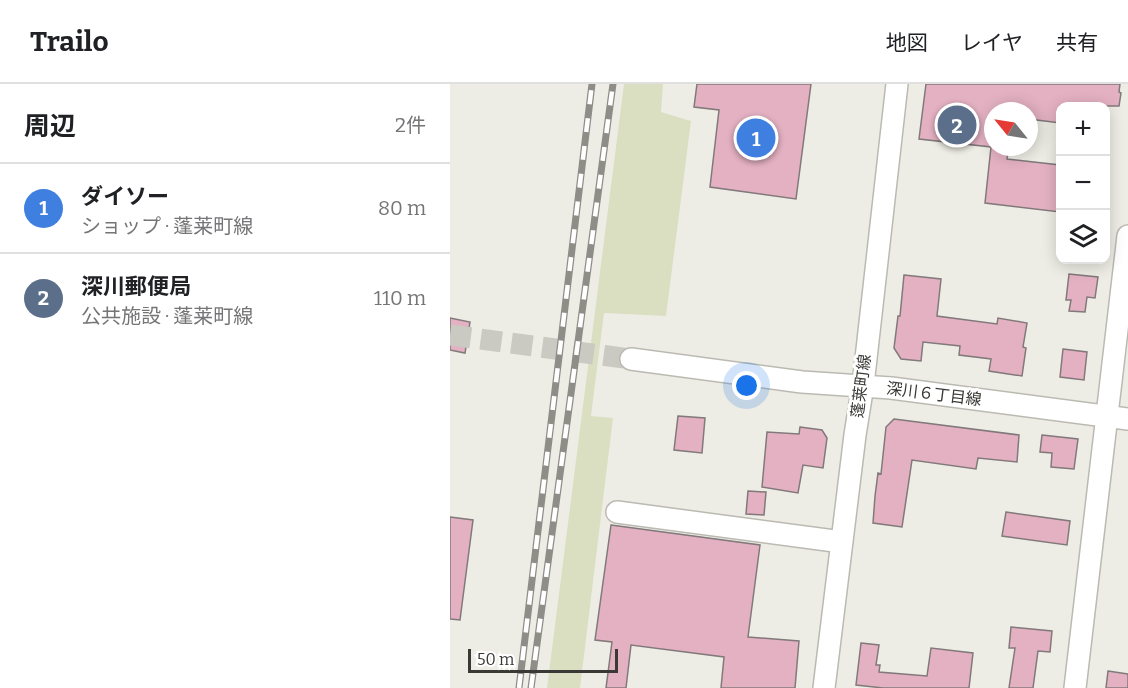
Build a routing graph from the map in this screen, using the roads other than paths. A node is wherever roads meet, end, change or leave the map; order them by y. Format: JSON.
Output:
{"nodes":[{"id":1,"x":897,"y":84,"type":"edge"},
{"id":2,"x":1128,"y":236,"type":"edge"},
{"id":3,"x":632,"y":359,"type":"tunnel mouth"},
{"id":4,"x":862,"y":385,"type":"junction"},
{"id":5,"x":1118,"y":418,"type":"edge"},
{"id":6,"x":617,"y":512,"type":"dead end"},
{"id":7,"x":842,"y":542,"type":"junction"},
{"id":8,"x":824,"y":688,"type":"edge"},
{"id":9,"x":1076,"y":688,"type":"edge"}],
"edges":[{"from":1,"to":4,"type":"street","name":"蓬莱町線"},
{"from":2,"to":5,"type":"street"},
{"from":3,"to":4,"type":"street","name":"深川６丁目線"},
{"from":4,"to":5,"type":"street","name":"深川６丁目線"},
{"from":4,"to":7,"type":"street","name":"蓬莱町線"},
{"from":5,"to":9,"type":"street"},
{"from":6,"to":7,"type":"street"},
{"from":7,"to":8,"type":"street","name":"蓬莱町線"}]}
